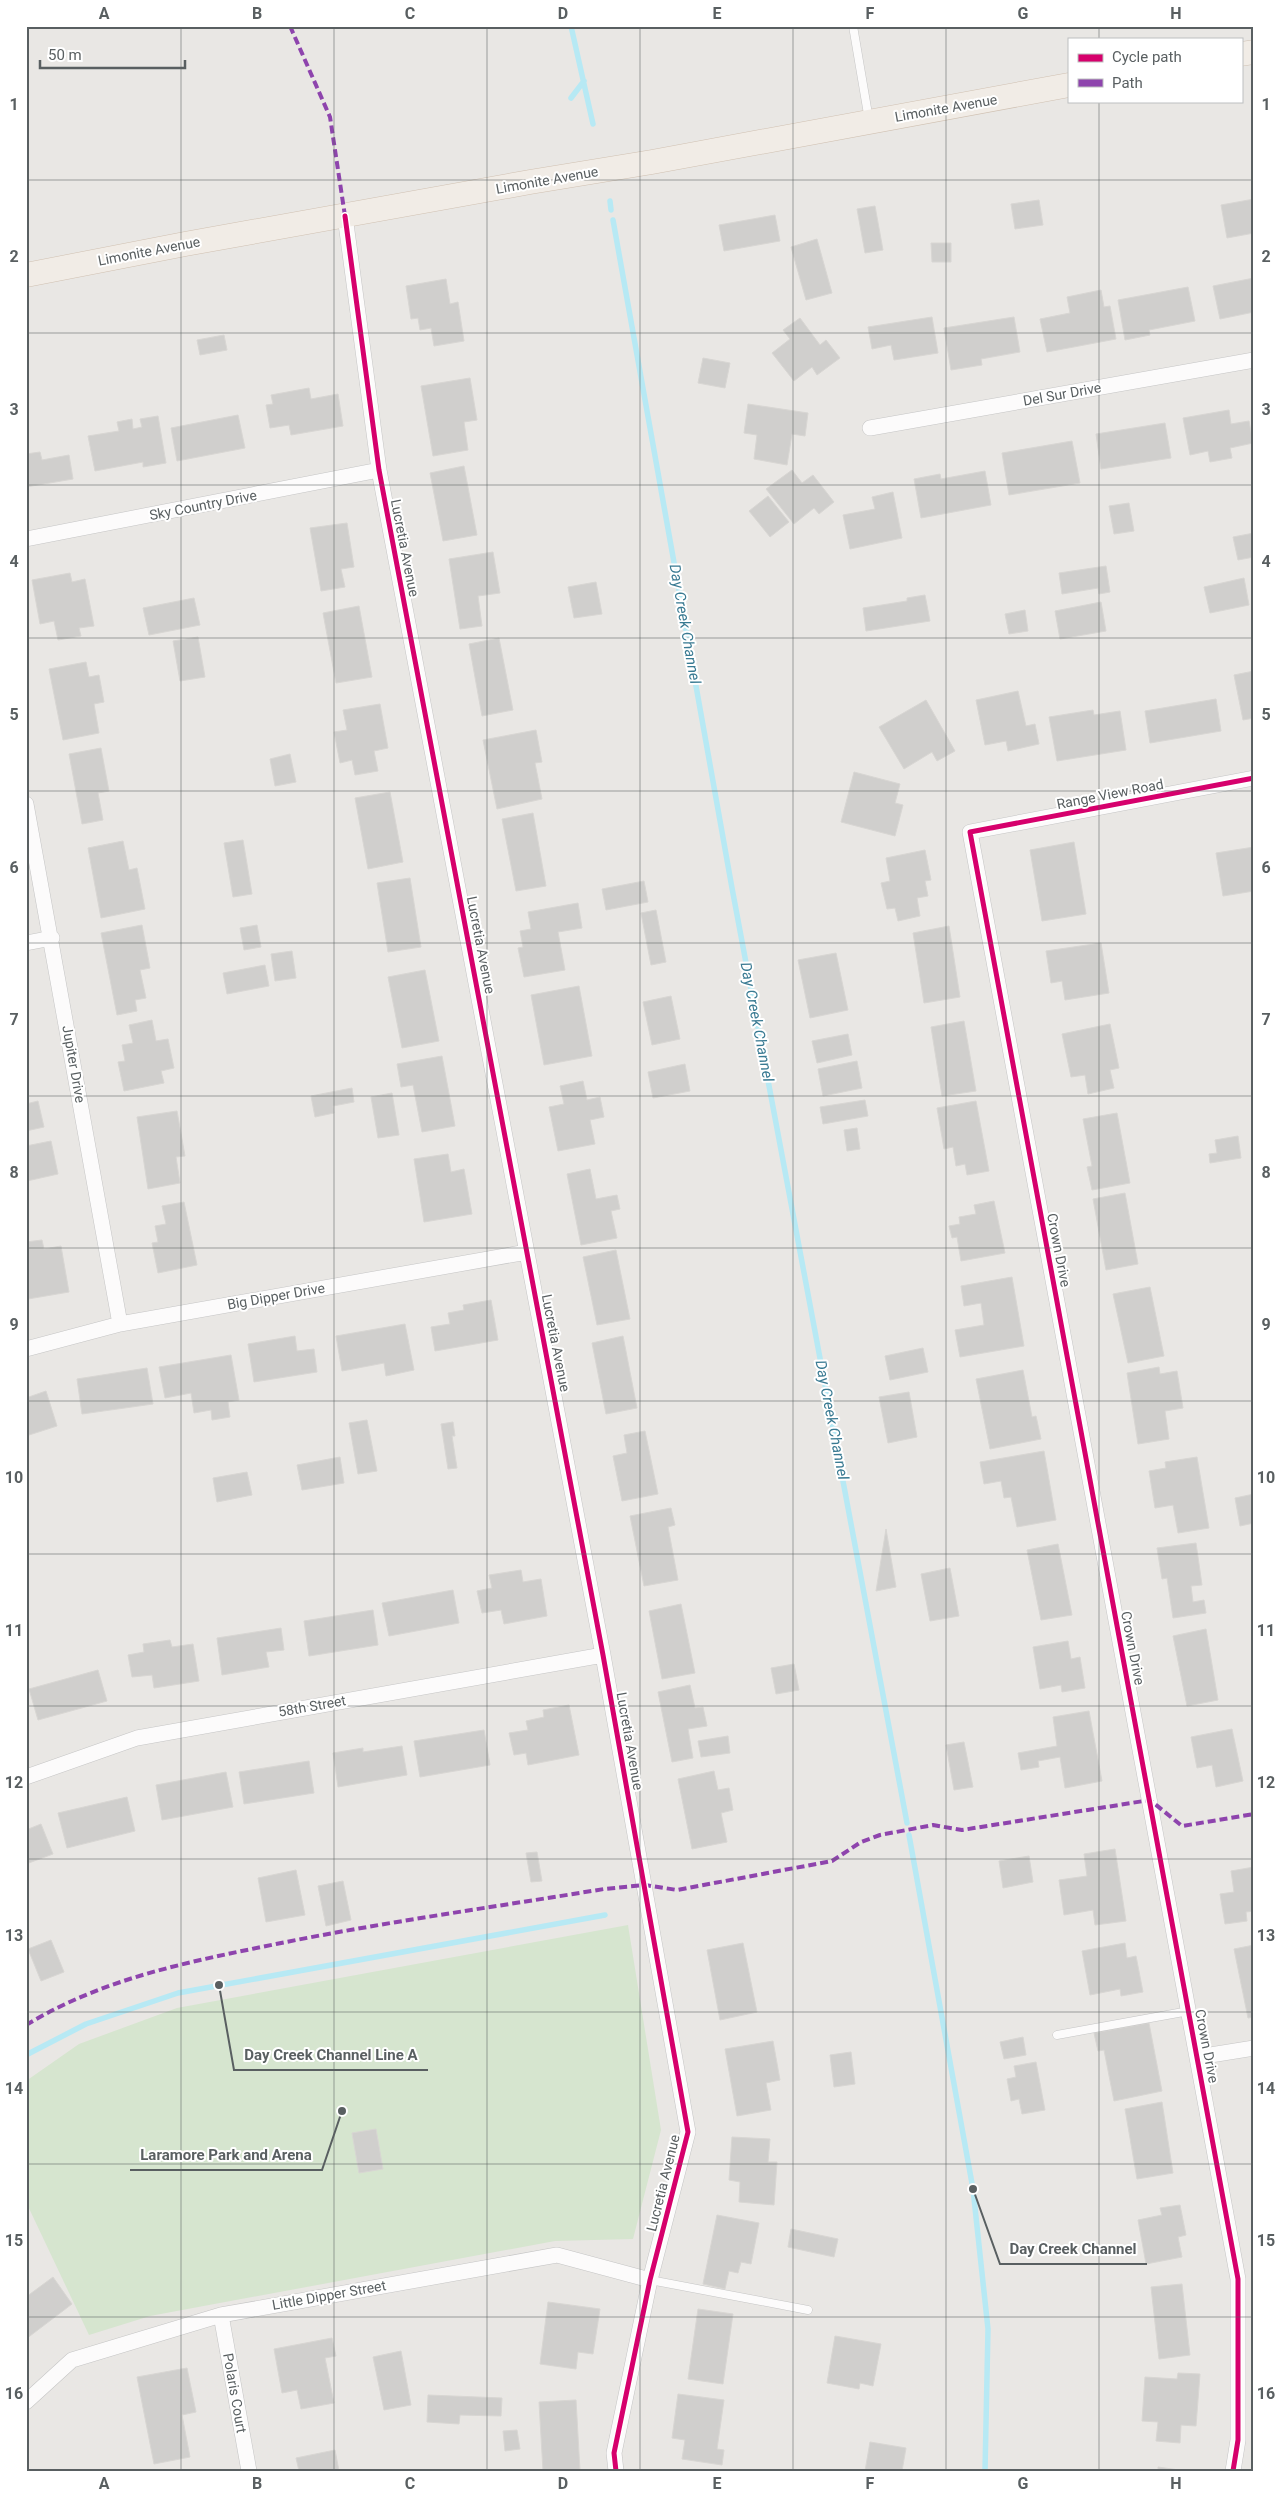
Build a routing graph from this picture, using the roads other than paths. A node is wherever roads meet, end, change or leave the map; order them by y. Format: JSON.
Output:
{"nodes":[{"id":1,"x":853,"y":26,"type":"edge"},
{"id":2,"x":1068,"y":86,"type":"edge"},
{"id":3,"x":870,"y":122,"type":"junction"},
{"id":4,"x":345,"y":216,"type":"junction"},
{"id":5,"x":26,"y":275,"type":"edge"},
{"id":6,"x":1254,"y":360,"type":"edge"},
{"id":7,"x":870,"y":428,"type":"dead end"},
{"id":8,"x":379,"y":470,"type":"junction"},
{"id":9,"x":26,"y":540,"type":"edge"},
{"id":10,"x":1254,"y":778,"type":"edge"},
{"id":11,"x":26,"y":804,"type":"edge"},
{"id":12,"x":970,"y":832,"type":"joint"},
{"id":13,"x":52,"y":938,"type":"junction"},
{"id":14,"x":26,"y":944,"type":"edge"},
{"id":15,"x":527,"y":1252,"type":"junction"},
{"id":16,"x":120,"y":1324,"type":"junction"},
{"id":17,"x":26,"y":1349,"type":"edge"},
{"id":18,"x":603,"y":1655,"type":"junction"},
{"id":19,"x":26,"y":1777,"type":"edge"},
{"id":20,"x":1189,"y":2011,"type":"junction"},
{"id":21,"x":1057,"y":2035,"type":"dead end"},
{"id":22,"x":1254,"y":2048,"type":"edge"},
{"id":23,"x":1198,"y":2058,"type":"junction"},
{"id":24,"x":650,"y":2280,"type":"junction"},
{"id":25,"x":808,"y":2310,"type":"dead end"},
{"id":26,"x":221,"y":2315,"type":"junction"},
{"id":27,"x":26,"y":2402,"type":"edge"},
{"id":28,"x":249,"y":2471,"type":"edge"},
{"id":29,"x":616,"y":2471,"type":"edge"},
{"id":30,"x":1233,"y":2471,"type":"edge"}],
"edges":[{"from":1,"to":3,"type":"lane"},
{"from":2,"to":3,"type":"main road","name":"Limonite Avenue"},
{"from":3,"to":4,"type":"main road","name":"Limonite Avenue"},
{"from":4,"to":5,"type":"main road","name":"Limonite Avenue"},
{"from":4,"to":8,"type":"street","name":"Lucretia Avenue"},
{"from":6,"to":7,"type":"street","name":"Del Sur Drive"},
{"from":8,"to":9,"type":"street","name":"Sky Country Drive"},
{"from":8,"to":15,"type":"street","name":"Lucretia Avenue"},
{"from":10,"to":12,"type":"street","name":"Range View Road"},
{"from":11,"to":13,"type":"street","name":"Jupiter Drive"},
{"from":12,"to":20,"type":"street","name":"Crown Drive"},
{"from":13,"to":14,"type":"street"},
{"from":13,"to":16,"type":"street","name":"Jupiter Drive"},
{"from":15,"to":16,"type":"street","name":"Big Dipper Drive"},
{"from":15,"to":18,"type":"street","name":"Lucretia Avenue"},
{"from":16,"to":17,"type":"street","name":"Big Dipper Drive"},
{"from":18,"to":19,"type":"street","name":"58th Street"},
{"from":18,"to":24,"type":"street","name":"Lucretia Avenue"},
{"from":20,"to":21,"type":"lane"},
{"from":20,"to":23,"type":"street","name":"Crown Drive"},
{"from":22,"to":23,"type":"street"},
{"from":23,"to":30,"type":"street","name":"Crown Drive"},
{"from":24,"to":25,"type":"lane"},
{"from":24,"to":26,"type":"street","name":"Little Dipper Street"},
{"from":24,"to":29,"type":"street","name":"Lucretia Avenue"},
{"from":26,"to":27,"type":"street","name":"Little Dipper Street"},
{"from":26,"to":28,"type":"street","name":"Polaris Court"}]}
